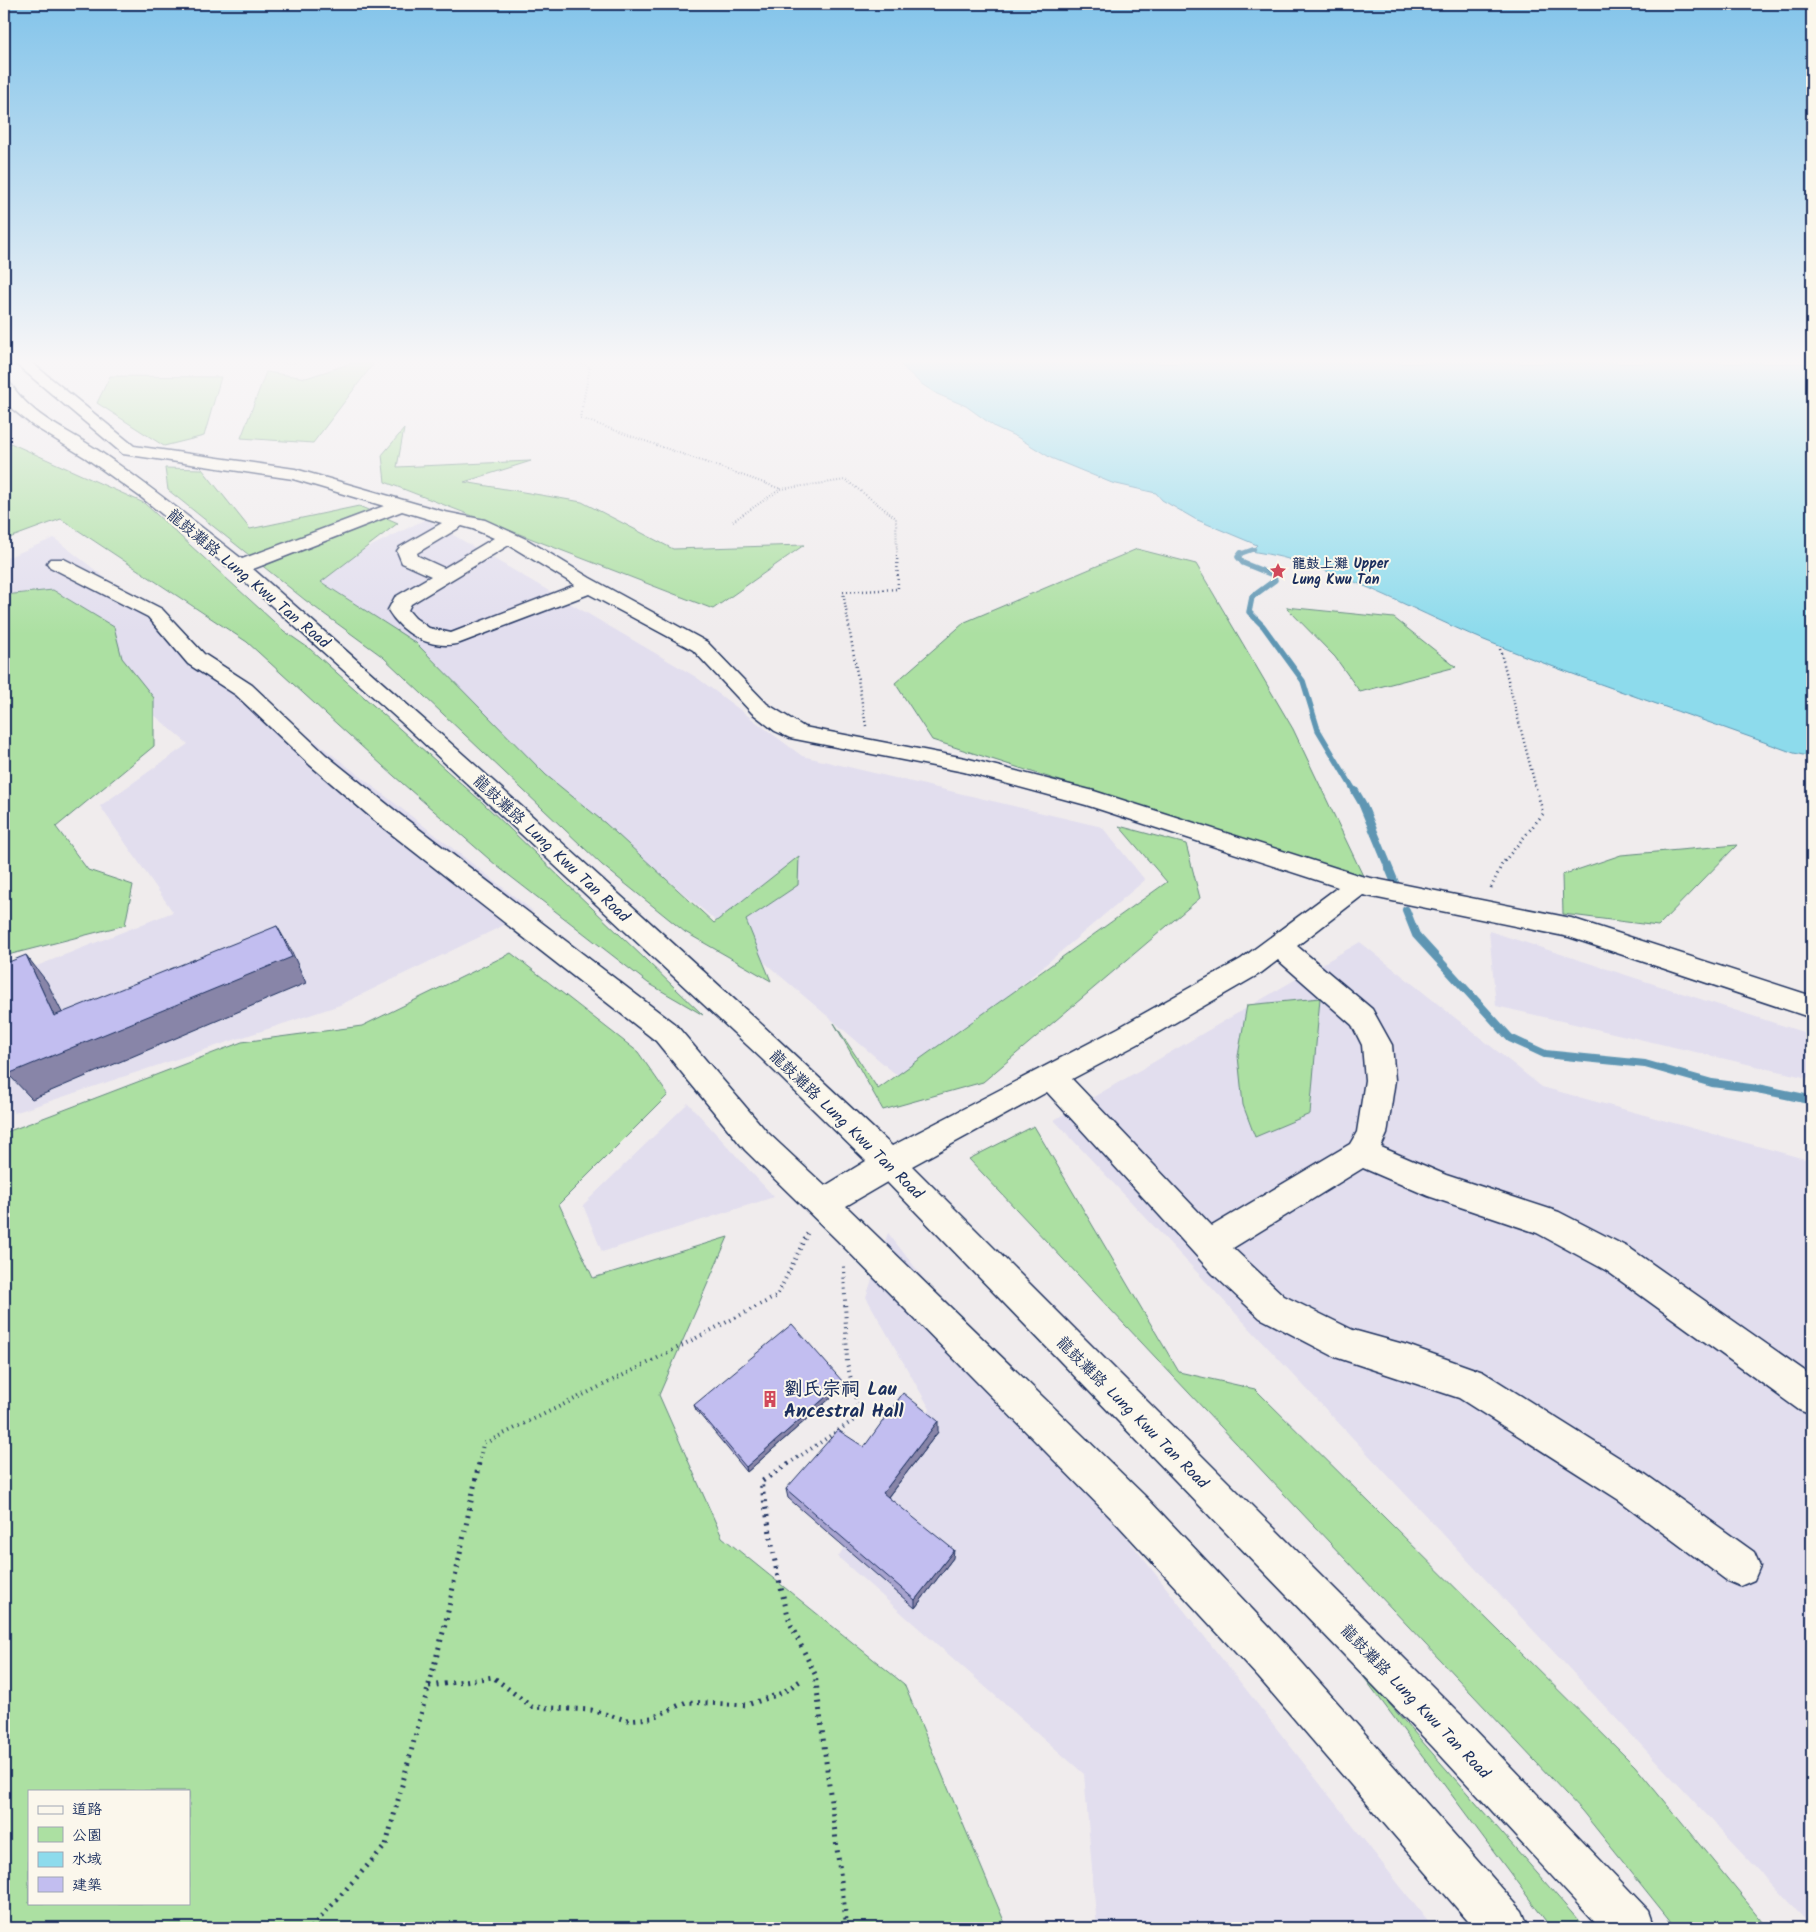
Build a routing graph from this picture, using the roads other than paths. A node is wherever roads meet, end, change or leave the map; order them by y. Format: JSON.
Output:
{"nodes":[{"id":1,"x":91,"y":453,"type":"edge"},
{"id":2,"x":151,"y":453,"type":"edge"},
{"id":3,"x":402,"y":505,"type":"junction"},
{"id":4,"x":460,"y":520,"type":"junction"},
{"id":5,"x":508,"y":538,"type":"junction"},
{"id":6,"x":57,"y":563,"type":"dead end"},
{"id":7,"x":240,"y":567,"type":"junction"},
{"id":8,"x":445,"y":576,"type":"junction"},
{"id":9,"x":590,"y":586,"type":"junction"},
{"id":10,"x":1359,"y":885,"type":"junction"},
{"id":11,"x":1278,"y":945,"type":"junction"},
{"id":12,"x":1812,"y":1007,"type":"edge"},
{"id":13,"x":1050,"y":1076,"type":"junction"},
{"id":14,"x":1361,"y":1153,"type":"junction"},
{"id":15,"x":889,"y":1164,"type":"junction"},
{"id":16,"x":822,"y":1204,"type":"junction"},
{"id":17,"x":1208,"y":1245,"type":"junction"},
{"id":18,"x":1812,"y":1397,"type":"edge"},
{"id":19,"x":1740,"y":1566,"type":"dead end"},
{"id":20,"x":1505,"y":1928,"type":"edge"},
{"id":21,"x":1632,"y":1928,"type":"edge"}],
"edges":[{"from":1,"to":7,"type":"street","name":"龍鼓灘路 Lung Kwu Tan Road"},
{"from":2,"to":3,"type":"street"},
{"from":3,"to":4,"type":"street"},
{"from":3,"to":7,"type":"street"},
{"from":4,"to":5,"type":"street"},
{"from":4,"to":8,"type":"street"},
{"from":5,"to":8,"type":"street"},
{"from":5,"to":9,"type":"street"},
{"from":6,"to":16,"type":"street"},
{"from":7,"to":15,"type":"street","name":"龍鼓灘路 Lung Kwu Tan Road"},
{"from":8,"to":9,"type":"street"},
{"from":9,"to":10,"type":"street"},
{"from":10,"to":11,"type":"street"},
{"from":10,"to":12,"type":"street"},
{"from":11,"to":13,"type":"street"},
{"from":11,"to":14,"type":"street"},
{"from":13,"to":15,"type":"street"},
{"from":13,"to":17,"type":"street"},
{"from":14,"to":17,"type":"street"},
{"from":14,"to":18,"type":"street"},
{"from":15,"to":16,"type":"street"},
{"from":15,"to":21,"type":"street","name":"龍鼓灘路 Lung Kwu Tan Road"},
{"from":16,"to":20,"type":"street"},
{"from":17,"to":19,"type":"street"}]}
